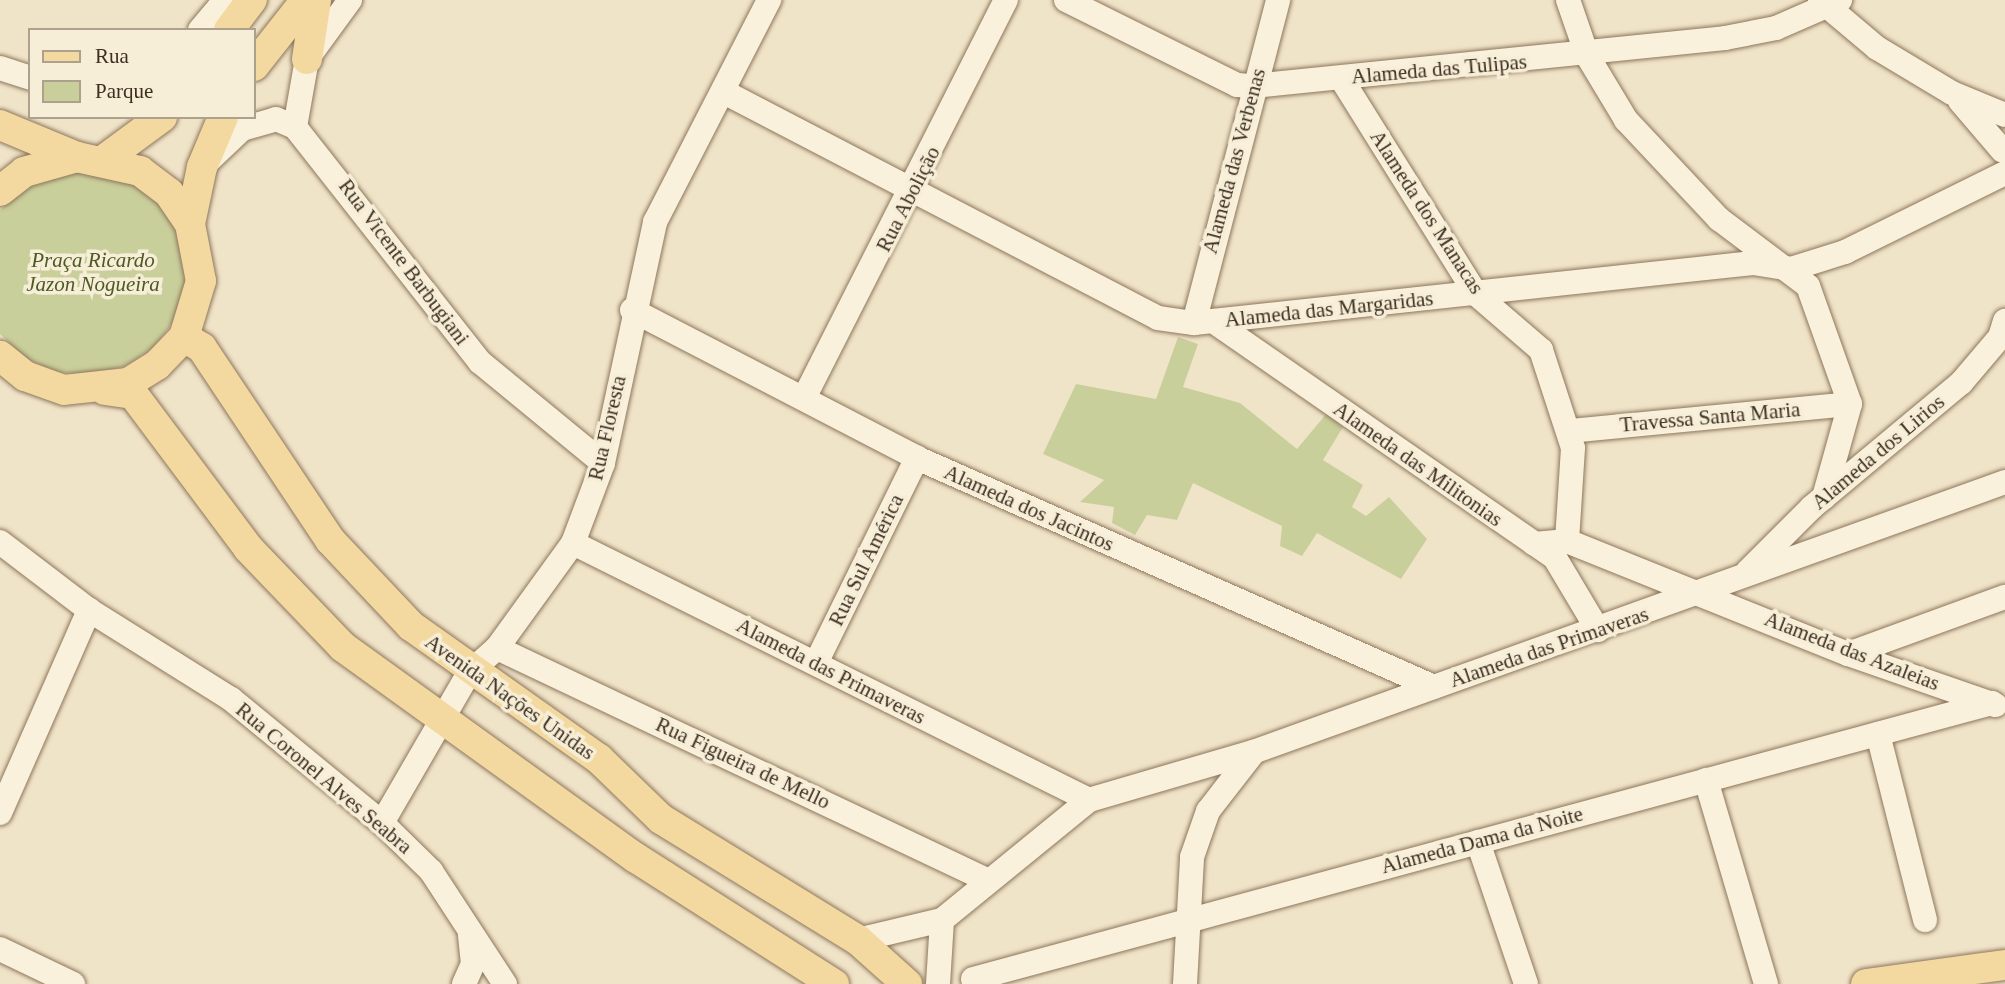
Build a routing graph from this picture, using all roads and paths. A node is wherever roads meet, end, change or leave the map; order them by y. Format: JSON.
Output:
{"nodes":[{"id":1,"x":225,"y":0,"type":"edge"},
{"id":2,"x":252,"y":0,"type":"edge"},
{"id":3,"x":306,"y":0,"type":"edge"},
{"id":4,"x":316,"y":0,"type":"edge"},
{"id":5,"x":350,"y":0,"type":"edge"},
{"id":6,"x":769,"y":0,"type":"edge"},
{"id":7,"x":1006,"y":0,"type":"edge"},
{"id":8,"x":1066,"y":0,"type":"edge"},
{"id":9,"x":1278,"y":0,"type":"edge"},
{"id":10,"x":1568,"y":0,"type":"edge"},
{"id":11,"x":1829,"y":3,"type":"edge"},
{"id":12,"x":202,"y":28,"type":"edge"},
{"id":13,"x":215,"y":28,"type":"edge"},
{"id":14,"x":231,"y":28,"type":"edge"},
{"id":15,"x":1587,"y":55,"type":"junction"},
{"id":16,"x":307,"y":59,"type":"junction"},
{"id":17,"x":256,"y":63,"type":"edge"},
{"id":18,"x":0,"y":68,"type":"edge"},
{"id":19,"x":28,"y":77,"type":"edge"},
{"id":20,"x":1341,"y":78,"type":"junction"},
{"id":21,"x":1253,"y":86,"type":"junction"},
{"id":22,"x":724,"y":92,"type":"junction"},
{"id":23,"x":1952,"y":93,"type":"junction"},
{"id":24,"x":2005,"y":115,"type":"edge"},
{"id":25,"x":159,"y":119,"type":"edge"},
{"id":26,"x":222,"y":119,"type":"edge"},
{"id":27,"x":0,"y":125,"type":"edge"},
{"id":28,"x":295,"y":127,"type":"junction"},
{"id":29,"x":2004,"y":154,"type":"edge"},
{"id":30,"x":91,"y":158,"type":"junction"},
{"id":31,"x":202,"y":167,"type":"junction"},
{"id":32,"x":915,"y":189,"type":"junction"},
{"id":33,"x":0,"y":191,"type":"edge"},
{"id":34,"x":190,"y":224,"type":"junction"},
{"id":35,"x":1791,"y":269,"type":"junction"},
{"id":36,"x":1476,"y":294,"type":"junction"},
{"id":37,"x":632,"y":310,"type":"junction"},
{"id":38,"x":2005,"y":321,"type":"edge"},
{"id":39,"x":1204,"y":322,"type":"junction"},
{"id":40,"x":184,"y":337,"type":"junction"},
{"id":41,"x":0,"y":356,"type":"edge"},
{"id":42,"x":104,"y":390,"type":"junction"},
{"id":43,"x":805,"y":396,"type":"junction"},
{"id":44,"x":1850,"y":412,"type":"junction"},
{"id":45,"x":1570,"y":430,"type":"junction"},
{"id":46,"x":1893,"y":441,"type":"junction"},
{"id":47,"x":917,"y":458,"type":"junction"},
{"id":48,"x":603,"y":463,"type":"junction"},
{"id":49,"x":2005,"y":482,"type":"edge"},
{"id":50,"x":1818,"y":502,"type":"junction"},
{"id":51,"x":1567,"y":541,"type":"junction"},
{"id":52,"x":0,"y":542,"type":"edge"},
{"id":53,"x":573,"y":543,"type":"junction"},
{"id":54,"x":1534,"y":544,"type":"junction"},
{"id":55,"x":1822,"y":549,"type":"junction"},
{"id":56,"x":1742,"y":576,"type":"junction"},
{"id":57,"x":1698,"y":594,"type":"junction"},
{"id":58,"x":2005,"y":597,"type":"edge"},
{"id":59,"x":89,"y":610,"type":"junction"},
{"id":60,"x":1598,"y":630,"type":"junction"},
{"id":61,"x":497,"y":648,"type":"junction"},
{"id":62,"x":1848,"y":654,"type":"junction"},
{"id":63,"x":816,"y":663,"type":"junction"},
{"id":64,"x":469,"y":673,"type":"junction"},
{"id":65,"x":1434,"y":687,"type":"junction"},
{"id":66,"x":1999,"y":707,"type":"edge"},
{"id":67,"x":439,"y":720,"type":"junction"},
{"id":68,"x":1878,"y":734,"type":"junction"},
{"id":69,"x":1253,"y":752,"type":"junction"},
{"id":70,"x":1186,"y":774,"type":"junction"},
{"id":71,"x":1706,"y":780,"type":"junction"},
{"id":72,"x":1089,"y":800,"type":"junction"},
{"id":73,"x":1208,"y":811,"type":"junction"},
{"id":74,"x":0,"y":813,"type":"edge"},
{"id":75,"x":661,"y":819,"type":"junction"},
{"id":76,"x":383,"y":823,"type":"junction"},
{"id":77,"x":1478,"y":842,"type":"junction"},
{"id":78,"x":636,"y":858,"type":"junction"},
{"id":79,"x":987,"y":880,"type":"junction"},
{"id":80,"x":1185,"y":918,"type":"junction"},
{"id":81,"x":942,"y":920,"type":"junction"},
{"id":82,"x":1925,"y":920,"type":"dead end"},
{"id":83,"x":470,"y":930,"type":"junction"},
{"id":84,"x":858,"y":940,"type":"junction"},
{"id":85,"x":0,"y":949,"type":"edge"},
{"id":86,"x":2005,"y":965,"type":"edge"},
{"id":87,"x":973,"y":979,"type":"dead end"},
{"id":88,"x":73,"y":984,"type":"edge"},
{"id":89,"x":464,"y":984,"type":"edge"},
{"id":90,"x":505,"y":984,"type":"edge"},
{"id":91,"x":834,"y":984,"type":"edge"},
{"id":92,"x":907,"y":984,"type":"edge"},
{"id":93,"x":938,"y":984,"type":"edge"},
{"id":94,"x":1185,"y":984,"type":"edge"},
{"id":95,"x":1526,"y":984,"type":"edge"},
{"id":96,"x":1766,"y":984,"type":"edge"},
{"id":97,"x":1866,"y":984,"type":"edge"}],
"edges":[{"from":1,"to":12,"type":"street"},
{"from":1,"to":13,"type":"main road"},
{"from":2,"to":14,"type":"main road"},
{"from":3,"to":17,"type":"main road"},
{"from":4,"to":16,"type":"main road"},
{"from":5,"to":16,"type":"street"},
{"from":6,"to":22,"type":"street","name":"Rua Floresta"},
{"from":7,"to":32,"type":"street","name":"Rua Abolição"},
{"from":8,"to":21,"type":"street","name":"Alameda das Tulipas"},
{"from":9,"to":21,"type":"street","name":"Alameda das Verbenas"},
{"from":10,"to":15,"type":"street"},
{"from":11,"to":15,"type":"street","name":"Alameda das Tulipas"},
{"from":11,"to":23,"type":"street"},
{"from":15,"to":20,"type":"street","name":"Alameda das Tulipas"},
{"from":15,"to":35,"type":"street"},
{"from":16,"to":28,"type":"street"},
{"from":18,"to":19,"type":"street"},
{"from":20,"to":21,"type":"street","name":"Alameda das Tulipas"},
{"from":20,"to":36,"type":"street","name":"Alameda dos Manacas"},
{"from":21,"to":39,"type":"street","name":"Alameda das Verbenas"},
{"from":22,"to":32,"type":"street","name":"Alameda das Margaridas"},
{"from":22,"to":37,"type":"street","name":"Rua Floresta"},
{"from":23,"to":24,"type":"street"},
{"from":23,"to":29,"type":"street"},
{"from":25,"to":30,"type":"main road"},
{"from":26,"to":31,"type":"main road"},
{"from":27,"to":30,"type":"main road"},
{"from":28,"to":31,"type":"street"},
{"from":28,"to":48,"type":"street","name":"Rua Vicente Barbugiani"},
{"from":29,"to":35,"type":"street","name":"Alameda das Margaridas"},
{"from":30,"to":33,"type":"main road"},
{"from":30,"to":34,"type":"main road"},
{"from":31,"to":34,"type":"main road"},
{"from":32,"to":39,"type":"street","name":"Alameda das Margaridas"},
{"from":32,"to":43,"type":"street","name":"Rua Abolição"},
{"from":34,"to":40,"type":"main road"},
{"from":35,"to":36,"type":"street","name":"Alameda das Margaridas"},
{"from":35,"to":44,"type":"street"},
{"from":36,"to":39,"type":"street","name":"Alameda das Margaridas"},
{"from":36,"to":45,"type":"street","name":"Alameda dos Manacas"},
{"from":37,"to":43,"type":"street","name":"Alameda dos Jacintos"},
{"from":37,"to":48,"type":"street","name":"Rua Floresta"},
{"from":38,"to":46,"type":"street","name":"Alameda dos Lirios"},
{"from":39,"to":54,"type":"street","name":"Alameda das Militonias"},
{"from":40,"to":42,"type":"main road"},
{"from":40,"to":64,"type":"main road","name":"Avenida Nações Unidas"},
{"from":41,"to":42,"type":"main road"},
{"from":42,"to":67,"type":"main road"},
{"from":43,"to":47,"type":"street","name":"Alameda dos Jacintos"},
{"from":44,"to":45,"type":"street","name":"Travessa Santa Maria"},
{"from":44,"to":46,"type":"street"},
{"from":44,"to":50,"type":"street"},
{"from":45,"to":51,"type":"street","name":"Alameda dos Manacas"},
{"from":46,"to":50,"type":"street","name":"Alameda dos Lirios"},
{"from":47,"to":63,"type":"street","name":"Rua Sul América"},
{"from":47,"to":65,"type":"street","name":"Alameda dos Jacintos"},
{"from":48,"to":53,"type":"street","name":"Rua Floresta"},
{"from":49,"to":55,"type":"street","name":"Alameda das Primaveras"},
{"from":50,"to":55,"type":"street"},
{"from":50,"to":56,"type":"street","name":"Alameda dos Lirios"},
{"from":51,"to":54,"type":"street"},
{"from":51,"to":57,"type":"street"},
{"from":52,"to":59,"type":"street","name":"Rua Coronel Alves Seabra"},
{"from":53,"to":61,"type":"street","name":"Rua Floresta"},
{"from":53,"to":63,"type":"street","name":"Alameda das Primaveras"},
{"from":54,"to":60,"type":"street","name":"Alameda das Militonias"},
{"from":55,"to":56,"type":"street","name":"Alameda das Primaveras"},
{"from":56,"to":57,"type":"street","name":"Alameda das Primaveras"},
{"from":57,"to":60,"type":"street","name":"Alameda das Primaveras"},
{"from":57,"to":62,"type":"street","name":"Alameda das Azaleias"},
{"from":58,"to":62,"type":"street"},
{"from":59,"to":74,"type":"street"},
{"from":59,"to":76,"type":"street","name":"Rua Coronel Alves Seabra"},
{"from":60,"to":65,"type":"street","name":"Alameda das Primaveras"},
{"from":61,"to":64,"type":"street","name":"Rua Floresta"},
{"from":61,"to":79,"type":"street","name":"Rua Figueira de Mello"},
{"from":62,"to":66,"type":"street","name":"Alameda das Azaleias"},
{"from":63,"to":72,"type":"street","name":"Alameda das Primaveras"},
{"from":64,"to":67,"type":"street","name":"Rua Floresta"},
{"from":64,"to":75,"type":"main road","name":"Avenida Nações Unidas"},
{"from":65,"to":69,"type":"street","name":"Alameda das Primaveras"},
{"from":66,"to":68,"type":"street","name":"Alameda Dama da Noite"},
{"from":67,"to":76,"type":"street","name":"Rua Floresta"},
{"from":67,"to":78,"type":"main road"},
{"from":68,"to":71,"type":"street","name":"Alameda Dama da Noite"},
{"from":68,"to":82,"type":"street"},
{"from":69,"to":70,"type":"street","name":"Alameda das Primaveras"},
{"from":69,"to":73,"type":"street"},
{"from":70,"to":72,"type":"street","name":"Alameda das Primaveras"},
{"from":70,"to":73,"type":"street"},
{"from":71,"to":77,"type":"street","name":"Alameda Dama da Noite"},
{"from":71,"to":96,"type":"street"},
{"from":72,"to":79,"type":"street","name":"Alameda das Primaveras"},
{"from":73,"to":80,"type":"street"},
{"from":75,"to":78,"type":"main road"},
{"from":75,"to":84,"type":"main road","name":"Avenida Nações Unidas"},
{"from":76,"to":83,"type":"street","name":"Rua Coronel Alves Seabra"},
{"from":77,"to":80,"type":"street","name":"Alameda Dama da Noite"},
{"from":77,"to":95,"type":"street"},
{"from":78,"to":91,"type":"main road"},
{"from":79,"to":81,"type":"street","name":"Alameda das Primaveras"},
{"from":80,"to":87,"type":"street","name":"Alameda Dama da Noite"},
{"from":80,"to":94,"type":"street"},
{"from":81,"to":84,"type":"street"},
{"from":81,"to":93,"type":"street"},
{"from":83,"to":89,"type":"street"},
{"from":83,"to":90,"type":"street","name":"Rua Coronel Alves Seabra"},
{"from":84,"to":92,"type":"main road","name":"Avenida Nações Unidas"},
{"from":85,"to":88,"type":"street"},
{"from":86,"to":97,"type":"main road"}]}
